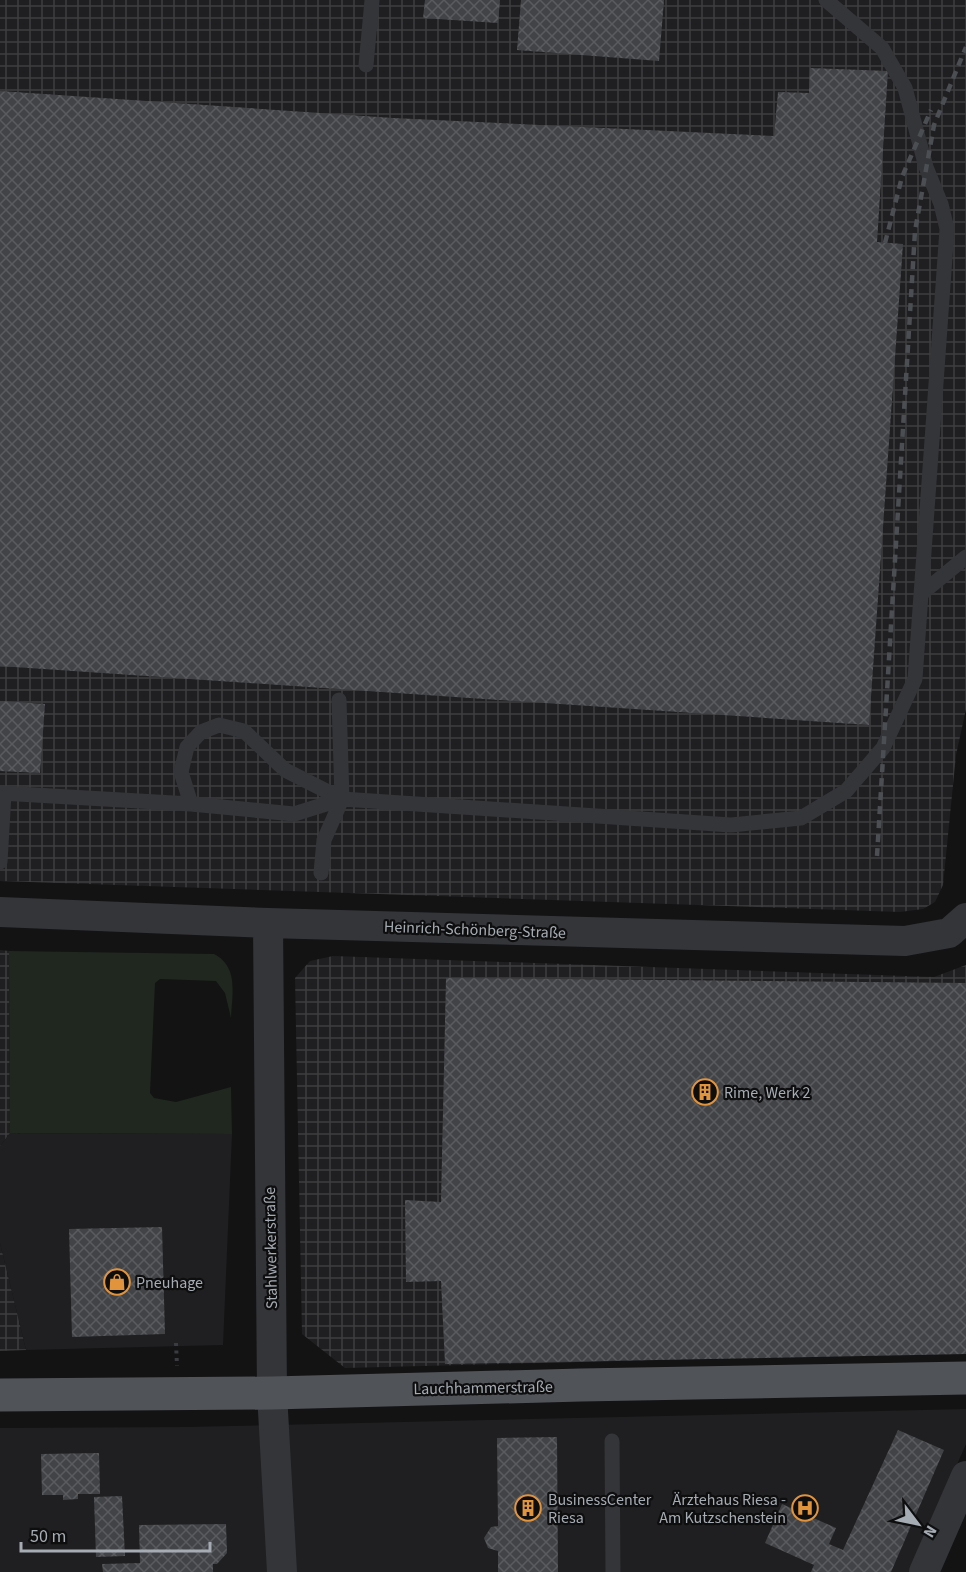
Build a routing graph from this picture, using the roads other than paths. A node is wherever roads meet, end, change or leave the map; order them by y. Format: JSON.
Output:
{"nodes":[{"id":1,"x":372,"y":0,"type":"edge"},
{"id":2,"x":826,"y":0,"type":"edge"},
{"id":3,"x":366,"y":65,"type":"dead end"},
{"id":4,"x":966,"y":557,"type":"edge"},
{"id":5,"x":921,"y":594,"type":"junction"},
{"id":6,"x":339,"y":700,"type":"dead end"},
{"id":7,"x":2,"y":794,"type":"edge"},
{"id":8,"x":342,"y":799,"type":"junction"},
{"id":9,"x":191,"y":804,"type":"junction"},
{"id":10,"x":0,"y":862,"type":"edge"},
{"id":11,"x":321,"y":873,"type":"dead end"},
{"id":12,"x":0,"y":912,"type":"edge"},
{"id":13,"x":268,"y":923,"type":"junction"},
{"id":14,"x":957,"y":926,"type":"edge"},
{"id":15,"x":966,"y":1378,"type":"edge"},
{"id":16,"x":272,"y":1393,"type":"junction"},
{"id":17,"x":0,"y":1395,"type":"edge"},
{"id":18,"x":612,"y":1441,"type":"dead end"},
{"id":19,"x":966,"y":1476,"type":"edge"},
{"id":20,"x":282,"y":1572,"type":"edge"},
{"id":21,"x":614,"y":1572,"type":"edge"},
{"id":22,"x":924,"y":1572,"type":"edge"}],
"edges":[{"from":1,"to":3,"type":"lane"},
{"from":2,"to":5,"type":"lane"},
{"from":4,"to":5,"type":"lane"},
{"from":5,"to":8,"type":"lane"},
{"from":6,"to":8,"type":"lane"},
{"from":7,"to":9,"type":"lane"},
{"from":7,"to":10,"type":"lane"},
{"from":8,"to":9,"type":"lane"},
{"from":8,"to":9,"type":"lane"},
{"from":8,"to":11,"type":"lane"},
{"from":12,"to":13,"type":"street","name":"Heinrich-Schönberg-Straße"},
{"from":13,"to":14,"type":"street","name":"Heinrich-Schönberg-Straße"},
{"from":13,"to":16,"type":"street","name":"Stahlwerkerstraße"},
{"from":15,"to":16,"type":"main road","name":"Lauchhammerstraße"},
{"from":16,"to":17,"type":"main road","name":"Lauchhammerstraße"},
{"from":16,"to":20,"type":"street","name":"Stahlwerkerstraße"},
{"from":18,"to":21,"type":"lane"},
{"from":19,"to":22,"type":"street"}]}
